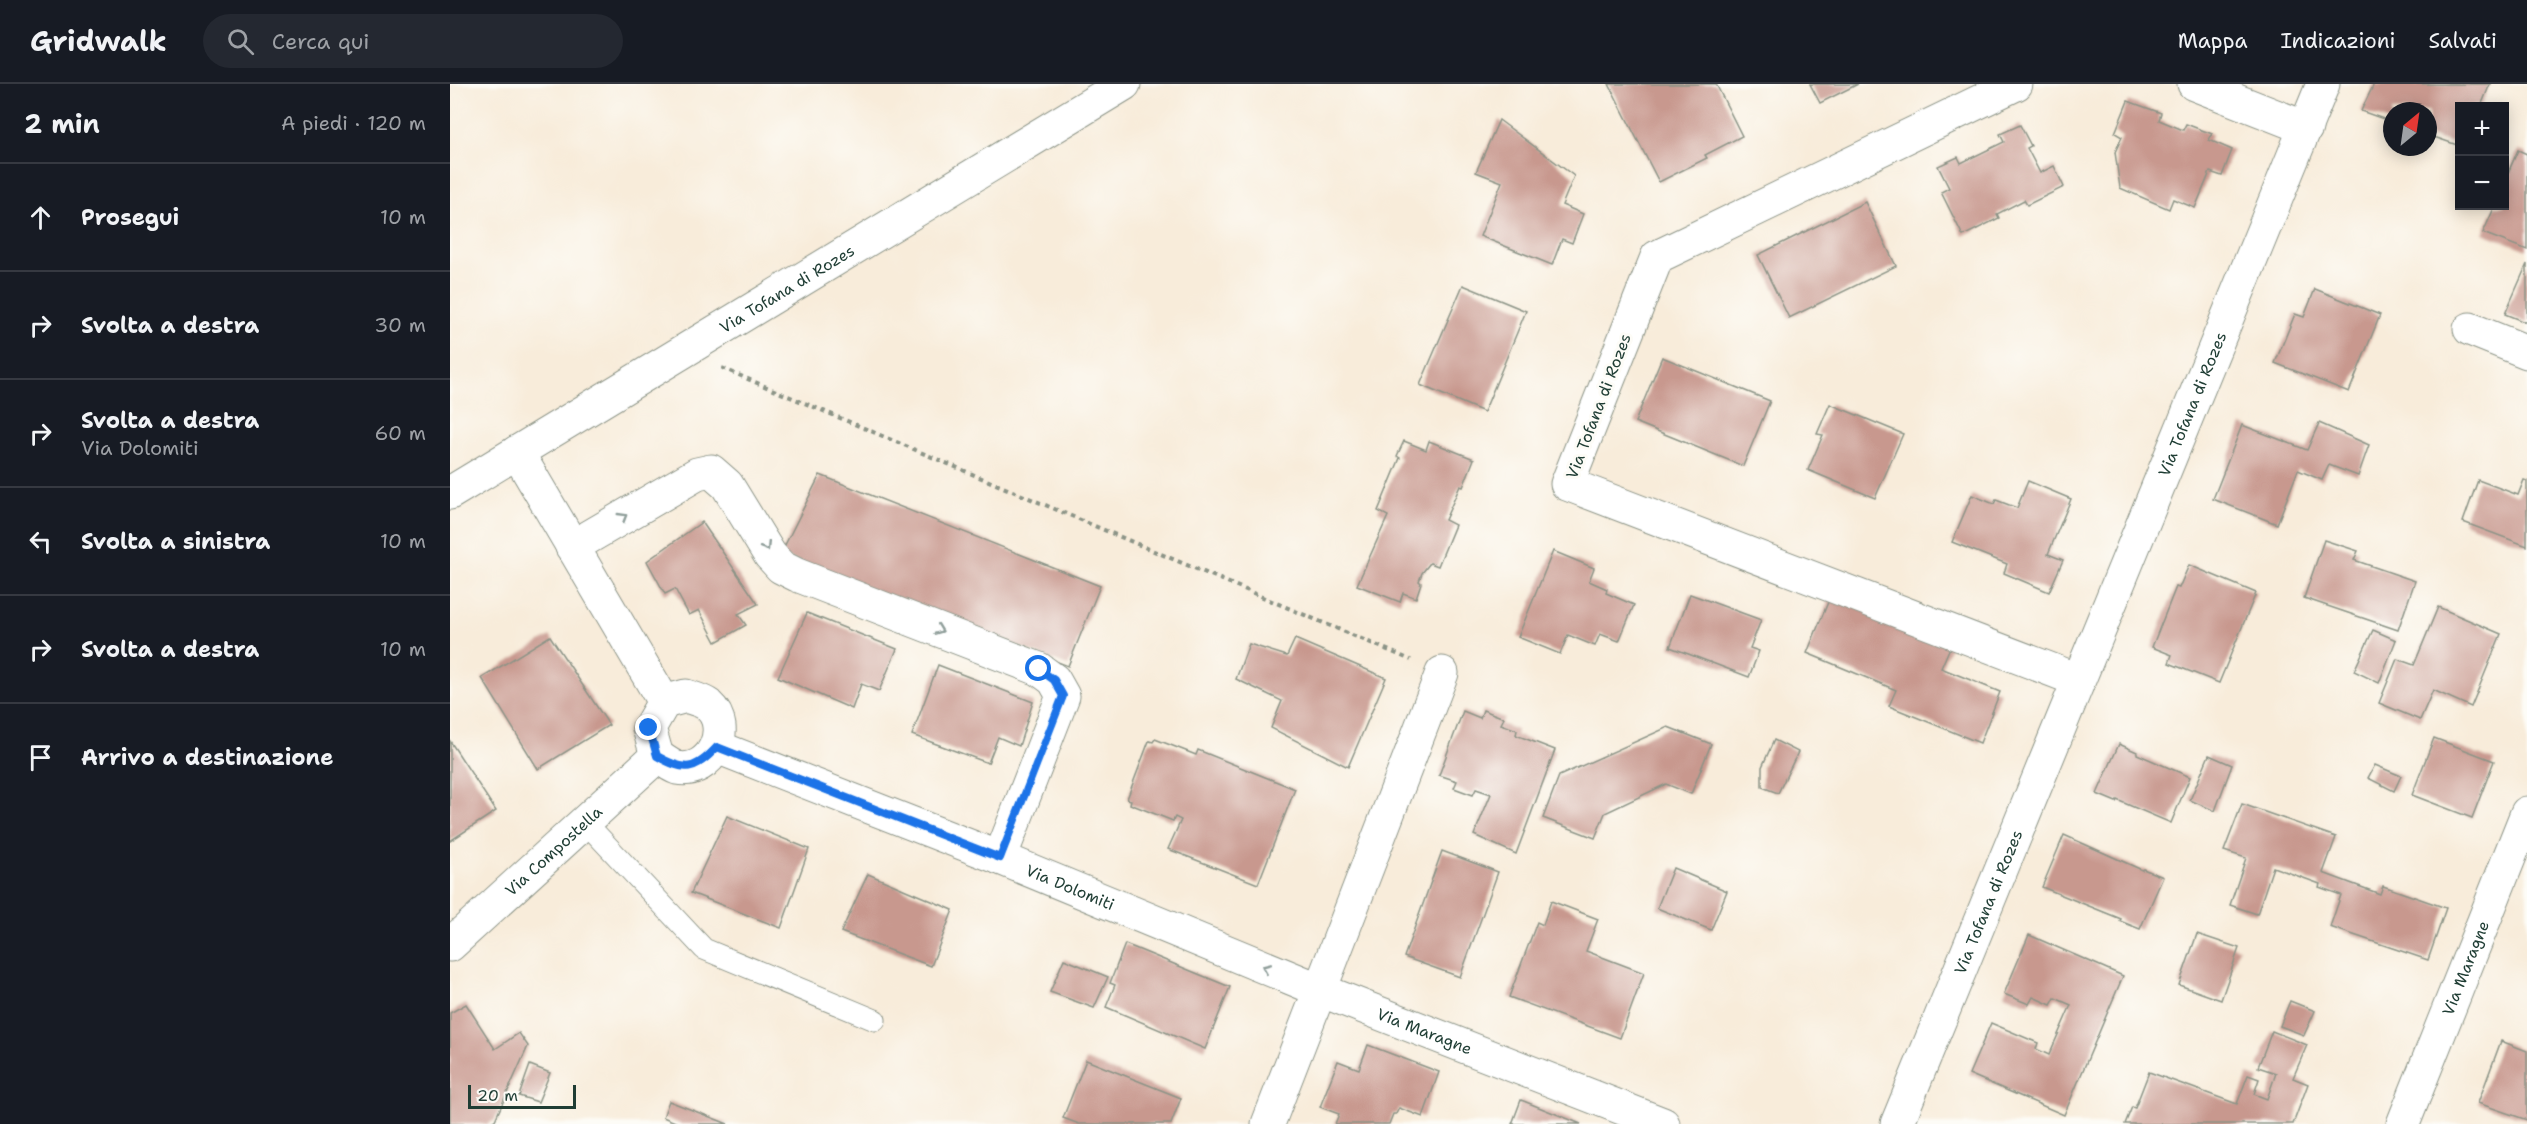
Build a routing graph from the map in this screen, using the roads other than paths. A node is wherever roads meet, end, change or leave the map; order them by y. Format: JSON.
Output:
{"nodes":[{"id":1,"x":1124,"y":84,"type":"edge"},
{"id":2,"x":2016,"y":84,"type":"edge"},
{"id":3,"x":2194,"y":84,"type":"edge"},
{"id":4,"x":2323,"y":84,"type":"edge"},
{"id":5,"x":2306,"y":128,"type":"junction"},
{"id":6,"x":2470,"y":329,"type":"dead end"},
{"id":7,"x":2527,"y":352,"type":"edge"},
{"id":8,"x":517,"y":452,"type":"junction"},
{"id":9,"x":450,"y":492,"type":"edge"},
{"id":10,"x":572,"y":547,"type":"junction"},
{"id":11,"x":1442,"y":673,"type":"road end"},
{"id":12,"x":2078,"y":680,"type":"junction"},
{"id":13,"x":664,"y":702,"type":"junction"},
{"id":14,"x":717,"y":747,"type":"junction"},
{"id":15,"x":657,"y":756,"type":"junction"},
{"id":16,"x":2527,"y":813,"type":"edge"},
{"id":17,"x":585,"y":822,"type":"junction"},
{"id":18,"x":1000,"y":858,"type":"junction"},
{"id":19,"x":450,"y":945,"type":"edge"},
{"id":20,"x":1320,"y":990,"type":"junction"},
{"id":21,"x":875,"y":1020,"type":"dead end"},
{"id":22,"x":1268,"y":1124,"type":"edge"},
{"id":23,"x":1663,"y":1124,"type":"edge"},
{"id":24,"x":1897,"y":1124,"type":"edge"},
{"id":25,"x":2403,"y":1124,"type":"edge"}],
"edges":[{"from":1,"to":8,"type":"street","name":"Via Tofana di Rozes"},
{"from":2,"to":12,"type":"street","name":"Via Tofana di Rozes"},
{"from":3,"to":5,"type":"street"},
{"from":4,"to":5,"type":"street","name":"Via Tofana di Rozes"},
{"from":5,"to":12,"type":"street","name":"Via Tofana di Rozes"},
{"from":6,"to":7,"type":"street"},
{"from":8,"to":9,"type":"street","name":"Via Tofana di Rozes"},
{"from":8,"to":10,"type":"street"},
{"from":10,"to":13,"type":"street"},
{"from":10,"to":18,"type":"street","one_way":true},
{"from":11,"to":20,"type":"street"},
{"from":12,"to":24,"type":"street","name":"Via Tofana di Rozes"},
{"from":13,"to":14,"type":"street"},
{"from":13,"to":15,"type":"street"},
{"from":14,"to":15,"type":"street"},
{"from":14,"to":18,"type":"street","name":"Via Dolomiti"},
{"from":15,"to":17,"type":"street","name":"Via Compostella"},
{"from":16,"to":25,"type":"street","name":"Via Maragne"},
{"from":17,"to":19,"type":"street","name":"Via Compostella"},
{"from":17,"to":21,"type":"lane"},
{"from":20,"to":18,"type":"street","name":"Via Dolomiti","one_way":true},
{"from":20,"to":22,"type":"street"},
{"from":20,"to":23,"type":"street","name":"Via Maragne"}]}
